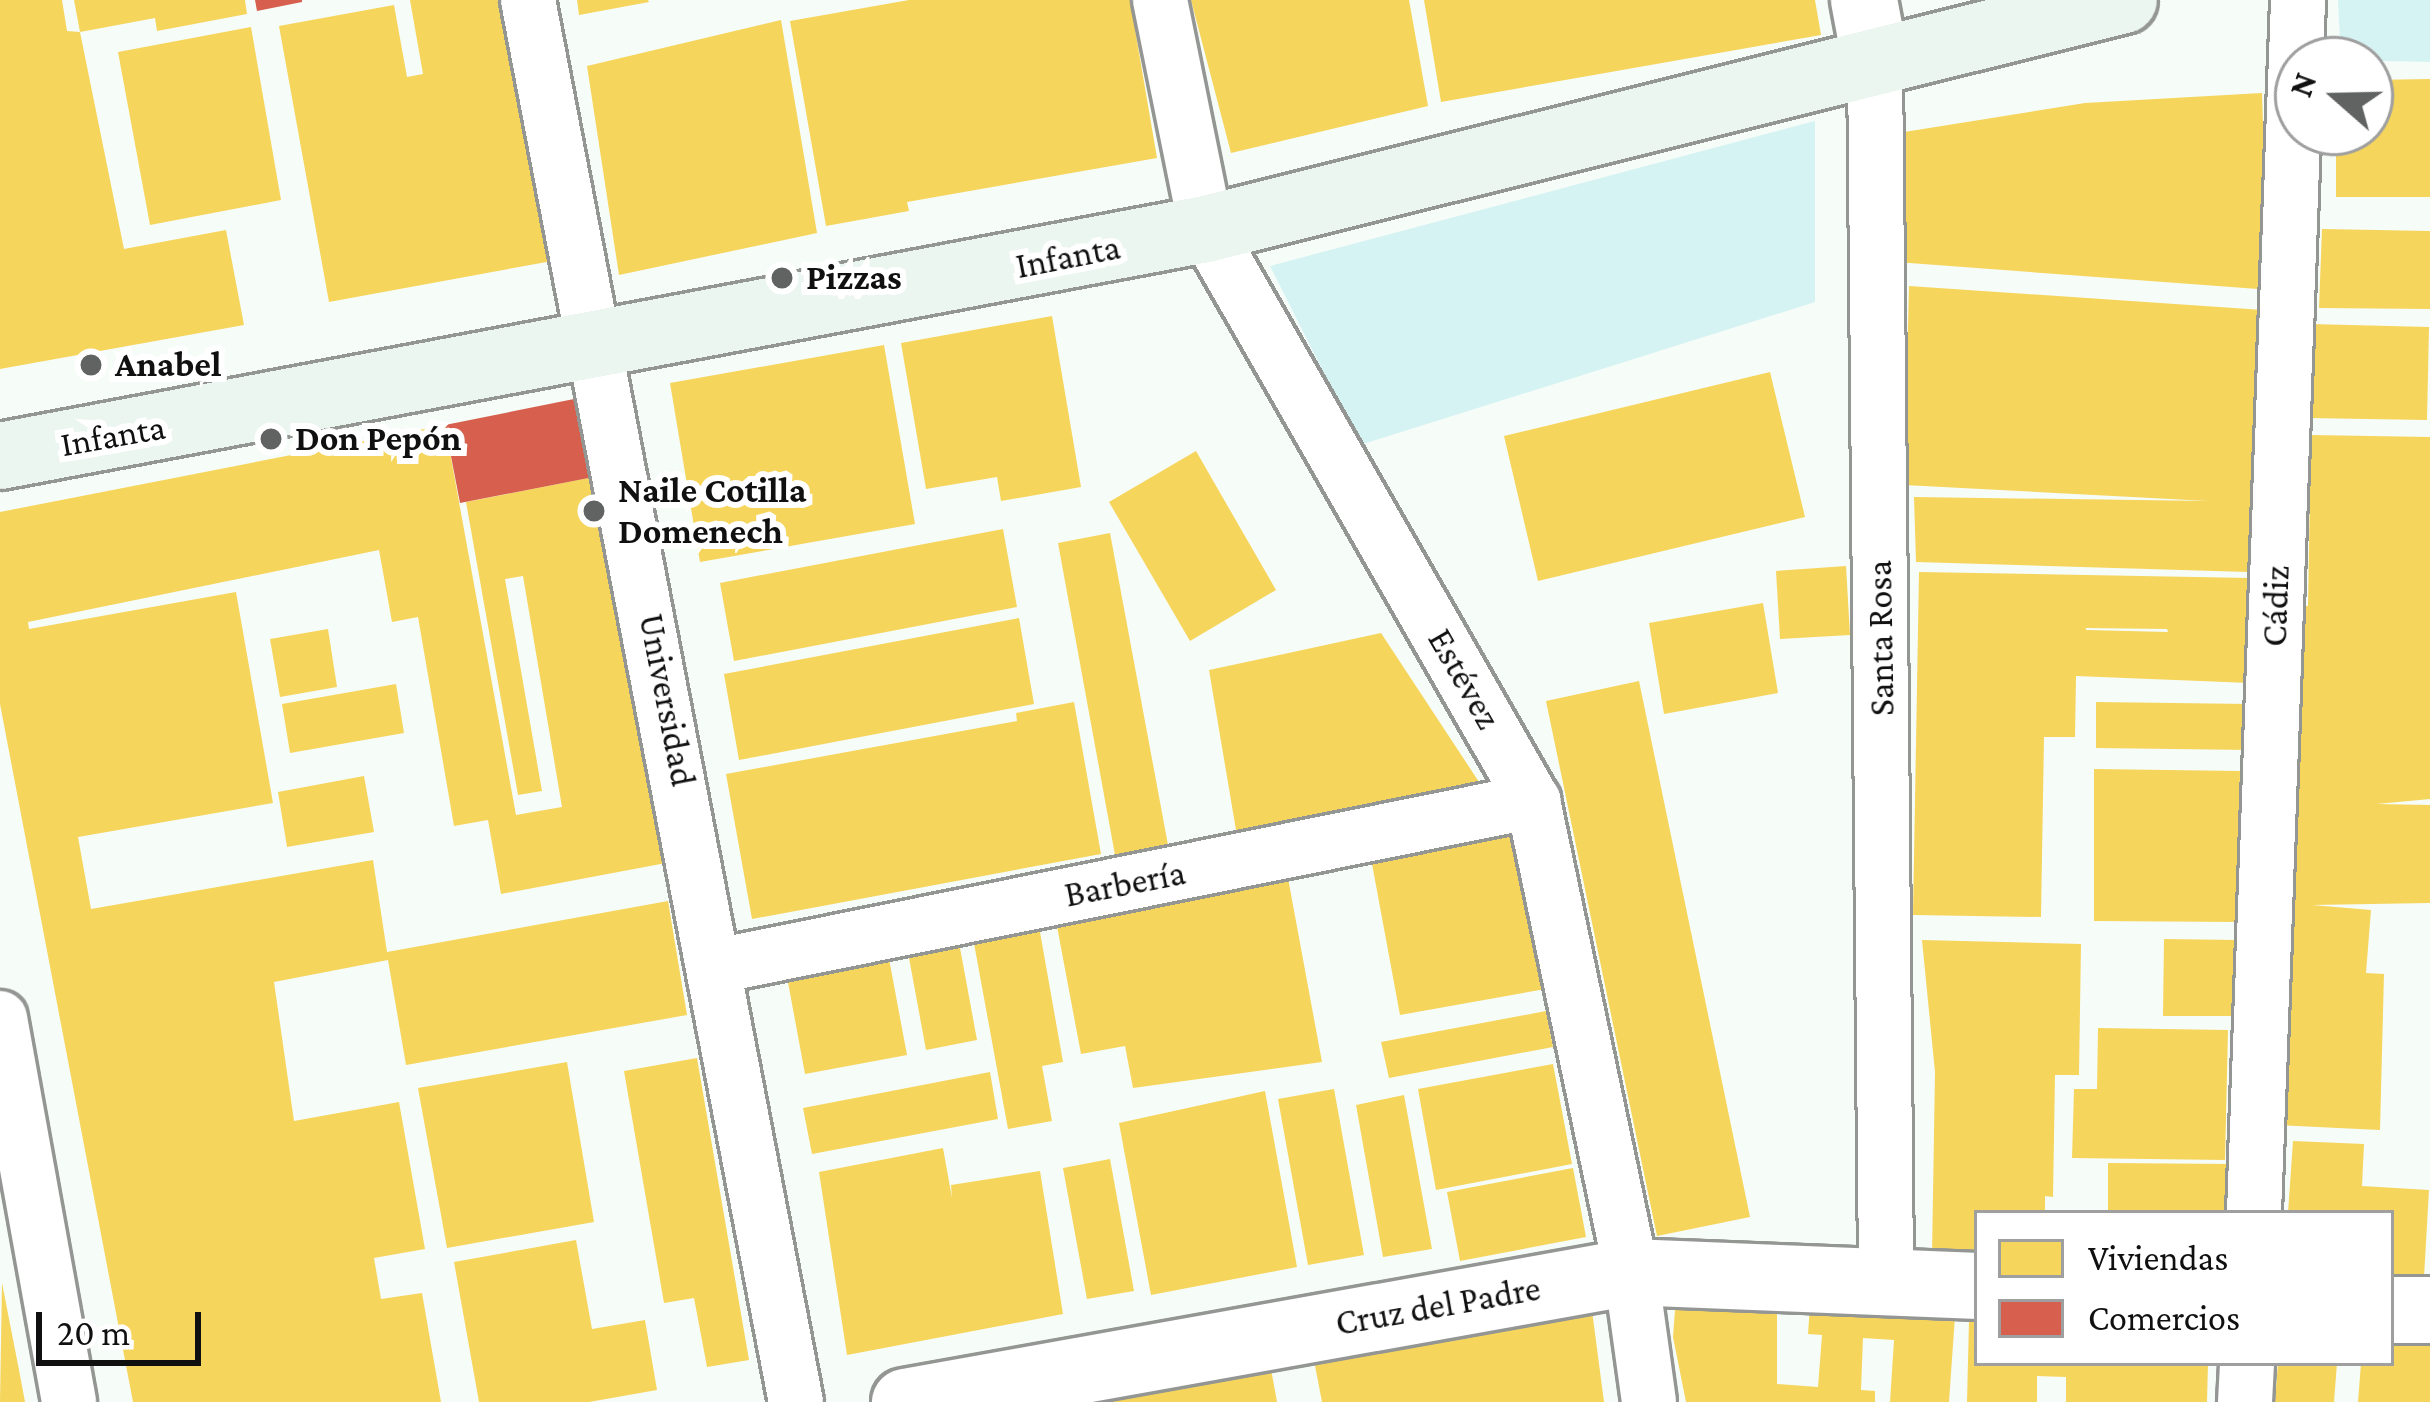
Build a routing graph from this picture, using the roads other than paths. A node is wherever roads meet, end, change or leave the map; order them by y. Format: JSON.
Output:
{"nodes":[{"id":1,"x":528,"y":0,"type":"edge"},
{"id":2,"x":1160,"y":0,"type":"edge"},
{"id":3,"x":2124,"y":0,"type":"edge"},
{"id":4,"x":2298,"y":0,"type":"edge"},
{"id":5,"x":1869,"y":30,"type":"edge"},
{"id":6,"x":1206,"y":229,"type":"junction"},
{"id":7,"x":601,"y":348,"type":"junction"},
{"id":8,"x":0,"y":456,"type":"edge"},
{"id":9,"x":1533,"y":801,"type":"junction"},
{"id":10,"x":717,"y":966,"type":"junction"},
{"id":11,"x":0,"y":1018,"type":"edge"},
{"id":12,"x":2254,"y":1210,"type":"edge"},
{"id":13,"x":1631,"y":1271,"type":"junction"},
{"id":14,"x":1886,"y":1278,"type":"junction"},
{"id":15,"x":1974,"y":1286,"type":"edge"},
{"id":16,"x":2394,"y":1310,"type":"edge"},
{"id":17,"x":2430,"y":1310,"type":"edge"},
{"id":18,"x":2247,"y":1366,"type":"edge"},
{"id":19,"x":69,"y":1402,"type":"edge"},
{"id":20,"x":796,"y":1402,"type":"edge"},
{"id":21,"x":905,"y":1402,"type":"edge"},
{"id":22,"x":1648,"y":1402,"type":"edge"},
{"id":23,"x":2245,"y":1402,"type":"edge"}],
"edges":[{"from":1,"to":7,"type":"street","name":"Universidad"},
{"from":2,"to":6,"type":"street","name":"Estévez"},
{"from":3,"to":5,"type":"main road","name":"Infanta"},
{"from":4,"to":12,"type":"street","name":"Cádiz"},
{"from":5,"to":6,"type":"main road","name":"Infanta"},
{"from":5,"to":14,"type":"street","name":"Santa Rosa"},
{"from":6,"to":7,"type":"main road","name":"Infanta"},
{"from":6,"to":9,"type":"street","name":"Estévez"},
{"from":7,"to":8,"type":"main road","name":"Infanta"},
{"from":7,"to":10,"type":"street","name":"Universidad"},
{"from":9,"to":10,"type":"street","name":"Barbería"},
{"from":9,"to":13,"type":"street","name":"Estévez"},
{"from":10,"to":20,"type":"street","name":"Universidad"},
{"from":11,"to":19,"type":"street"},
{"from":13,"to":14,"type":"street","name":"Cruz del Padre"},
{"from":13,"to":21,"type":"street","name":"Cruz del Padre"},
{"from":13,"to":22,"type":"street","name":"Estévez"},
{"from":14,"to":15,"type":"street","name":"Cruz del Padre"},
{"from":16,"to":17,"type":"street"},
{"from":18,"to":23,"type":"street"}]}
